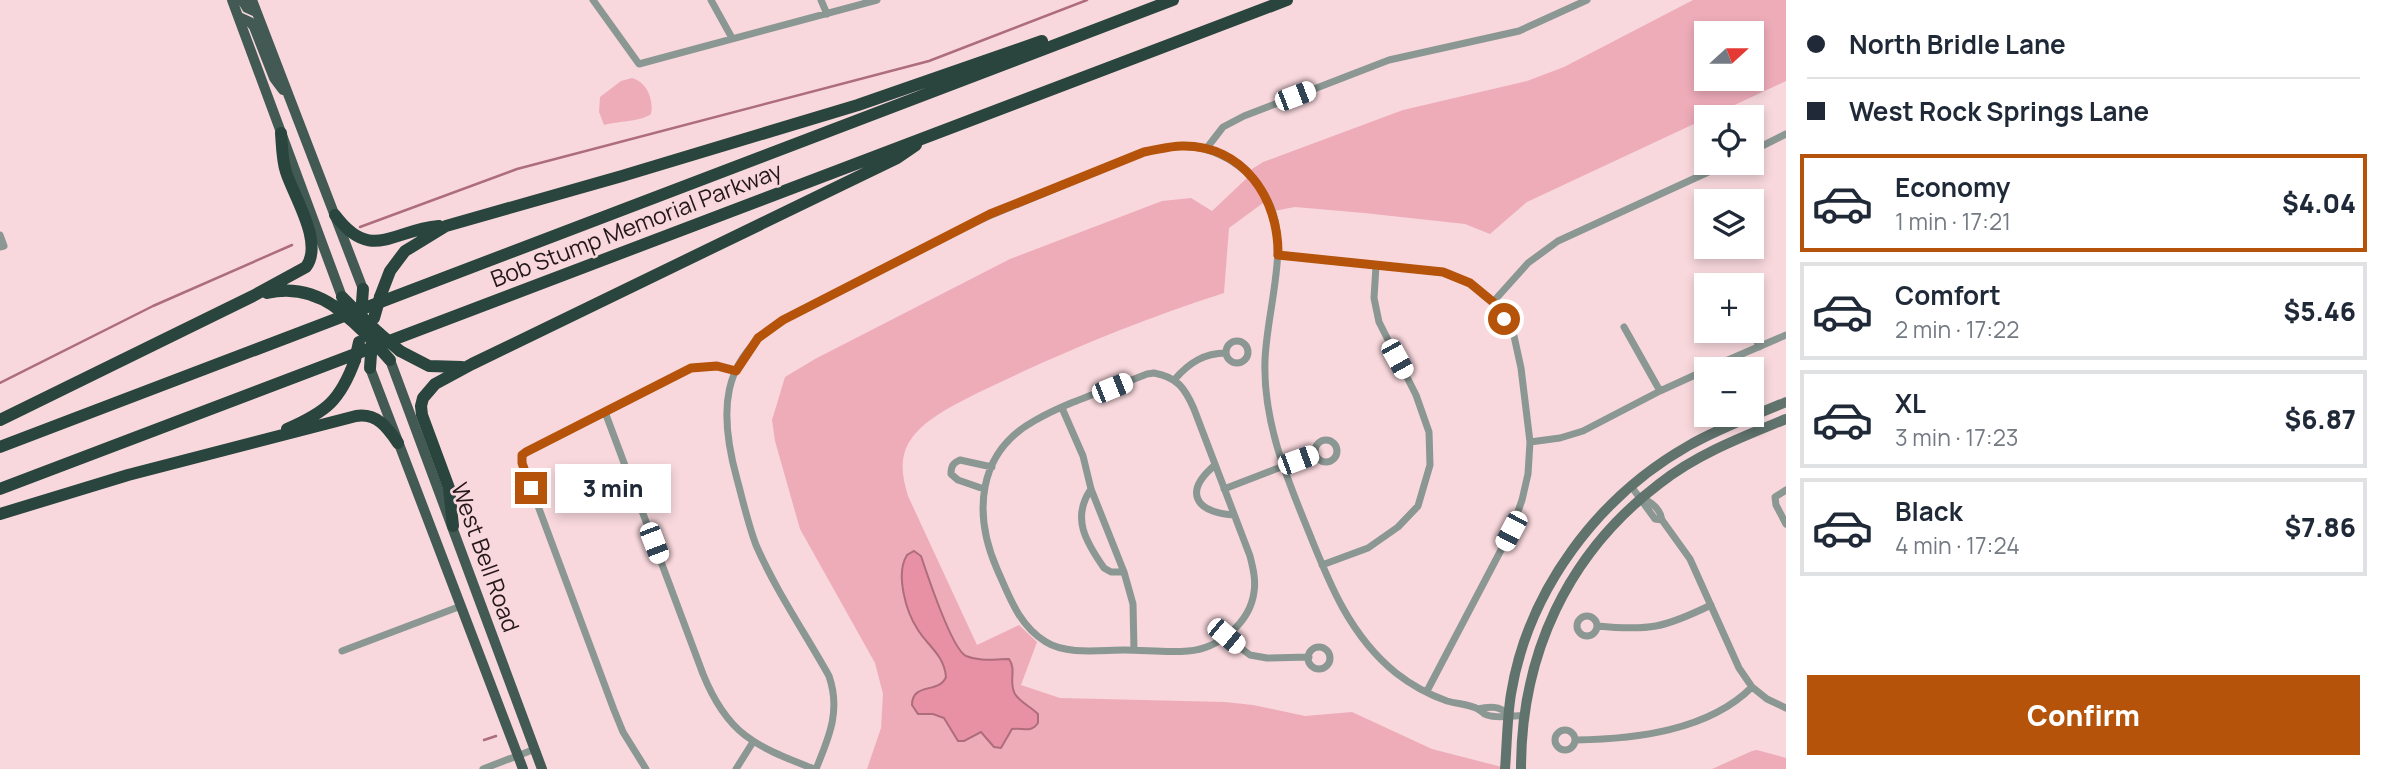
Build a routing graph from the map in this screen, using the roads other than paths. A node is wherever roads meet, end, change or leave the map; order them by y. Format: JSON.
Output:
{"nodes":[{"id":1,"x":232,"y":0,"type":"edge"},
{"id":2,"x":242,"y":0,"type":"edge"},
{"id":3,"x":252,"y":0,"type":"edge"},
{"id":4,"x":593,"y":0,"type":"edge"},
{"id":5,"x":711,"y":0,"type":"edge"},
{"id":6,"x":821,"y":0,"type":"edge"},
{"id":7,"x":877,"y":0,"type":"edge"},
{"id":8,"x":1173,"y":0,"type":"edge"},
{"id":9,"x":1287,"y":0,"type":"edge"},
{"id":10,"x":1587,"y":0,"type":"edge"},
{"id":11,"x":256,"y":12,"type":"junction"},
{"id":12,"x":827,"y":14,"type":"junction"},
{"id":13,"x":1133,"y":15,"type":"junction"},
{"id":14,"x":239,"y":18,"type":"junction"},
{"id":15,"x":732,"y":38,"type":"junction"},
{"id":16,"x":290,"y":99,"type":"junction"},
{"id":17,"x":935,"y":132,"type":"junction"},
{"id":18,"x":281,"y":133,"type":"junction"},
{"id":19,"x":1786,"y":134,"type":"edge"},
{"id":20,"x":1764,"y":145,"type":"edge"},
{"id":21,"x":1206,"y":149,"type":"junction"},
{"id":22,"x":1703,"y":175,"type":"edge"},
{"id":23,"x":335,"y":215,"type":"junction"},
{"id":24,"x":446,"y":226,"type":"junction"},
{"id":25,"x":0,"y":235,"type":"edge"},
{"id":26,"x":2,"y":247,"type":"edge"},
{"id":27,"x":1278,"y":255,"type":"junction"},
{"id":28,"x":1376,"y":266,"type":"junction"},
{"id":29,"x":363,"y":289,"type":"joint"},
{"id":30,"x":253,"y":296,"type":"junction"},
{"id":31,"x":342,"y":297,"type":"joint"},
{"id":32,"x":1493,"y":302,"type":"junction"},
{"id":33,"x":1624,"y":327,"type":"dead end"},
{"id":34,"x":366,"y":328,"type":"junction"},
{"id":35,"x":1786,"y":335,"type":"edge"},
{"id":36,"x":1758,"y":343,"type":"edge"},
{"id":37,"x":1759,"y":346,"type":"junction"},
{"id":38,"x":1226,"y":353,"type":"dead end"},
{"id":39,"x":1734,"y":357,"type":"edge"},
{"id":40,"x":390,"y":360,"type":"joint"},
{"id":41,"x":472,"y":364,"type":"junction"},
{"id":42,"x":370,"y":368,"type":"joint"},
{"id":43,"x":736,"y":371,"type":"junction"},
{"id":44,"x":1694,"y":375,"type":"edge"},
{"id":45,"x":1175,"y":379,"type":"junction"},
{"id":46,"x":1660,"y":391,"type":"junction"},
{"id":47,"x":1786,"y":402,"type":"edge"},
{"id":48,"x":1062,"y":408,"type":"junction"},
{"id":49,"x":605,"y":412,"type":"junction"},
{"id":50,"x":1786,"y":419,"type":"edge"},
{"id":51,"x":0,"y":420,"type":"edge"},
{"id":52,"x":264,"y":439,"type":"junction"},
{"id":53,"x":1530,"y":442,"type":"junction"},
{"id":54,"x":398,"y":443,"type":"junction"},
{"id":55,"x":0,"y":447,"type":"edge"},
{"id":56,"x":1315,"y":454,"type":"dead end"},
{"id":57,"x":1215,"y":465,"type":"junction"},
{"id":58,"x":1282,"y":466,"type":"junction"},
{"id":59,"x":992,"y":467,"type":"junction"},
{"id":60,"x":1631,"y":486,"type":"junction"},
{"id":61,"x":0,"y":489,"type":"edge"},
{"id":62,"x":984,"y":489,"type":"junction"},
{"id":63,"x":1091,"y":489,"type":"junction"},
{"id":64,"x":1224,"y":489,"type":"junction"},
{"id":65,"x":1786,"y":490,"type":"edge"},
{"id":66,"x":1641,"y":498,"type":"junction"},
{"id":67,"x":0,"y":514,"type":"edge"},
{"id":68,"x":1234,"y":515,"type":"junction"},
{"id":69,"x":1786,"y":524,"type":"edge"},
{"id":70,"x":453,"y":526,"type":"junction"},
{"id":71,"x":1322,"y":565,"type":"junction"},
{"id":72,"x":1124,"y":572,"type":"junction"},
{"id":73,"x":461,"y":606,"type":"junction"},
{"id":74,"x":1711,"y":606,"type":"junction"},
{"id":75,"x":1597,"y":626,"type":"dead end"},
{"id":76,"x":1226,"y":636,"type":"junction"},
{"id":77,"x":1134,"y":650,"type":"junction"},
{"id":78,"x":342,"y":651,"type":"dead end"},
{"id":79,"x":1309,"y":657,"type":"dead end"},
{"id":80,"x":1752,"y":687,"type":"junction"},
{"id":81,"x":1426,"y":691,"type":"junction"},
{"id":82,"x":1786,"y":708,"type":"edge"},
{"id":83,"x":1508,"y":714,"type":"junction"},
{"id":84,"x":1523,"y":716,"type":"junction"},
{"id":85,"x":1576,"y":740,"type":"dead end"},
{"id":86,"x":753,"y":743,"type":"junction"},
{"id":87,"x":535,"y":749,"type":"junction"},
{"id":88,"x":518,"y":756,"type":"junction"},
{"id":89,"x":541,"y":766,"type":"edge"},
{"id":90,"x":484,"y":769,"type":"edge"},
{"id":91,"x":522,"y":769,"type":"edge"},
{"id":92,"x":646,"y":769,"type":"edge"},
{"id":93,"x":736,"y":769,"type":"edge"},
{"id":94,"x":815,"y":769,"type":"edge"},
{"id":95,"x":1505,"y":769,"type":"edge"},
{"id":96,"x":1521,"y":769,"type":"edge"}],
"edges":[{"from":1,"to":14,"type":"main road"},
{"from":2,"to":11,"type":"main road"},
{"from":3,"to":11,"type":"main road"},
{"from":4,"to":15,"type":"street"},
{"from":5,"to":15,"type":"street"},
{"from":6,"to":12,"type":"street"},
{"from":7,"to":12,"type":"street"},
{"from":8,"to":13,"type":"highway","name":"Bob Stump Memorial Parkway"},
{"from":9,"to":17,"type":"highway","name":"Bob Stump Memorial Parkway"},
{"from":10,"to":21,"type":"street"},
{"from":11,"to":16,"type":"main road"},
{"from":12,"to":15,"type":"street"},
{"from":13,"to":24,"type":"highway"},
{"from":13,"to":55,"type":"highway","name":"Bob Stump Memorial Parkway"},
{"from":14,"to":16,"type":"main road"},
{"from":14,"to":18,"type":"main road"},
{"from":16,"to":23,"type":"main road"},
{"from":17,"to":41,"type":"highway"},
{"from":17,"to":61,"type":"highway","name":"Bob Stump Memorial Parkway"},
{"from":18,"to":30,"type":"highway"},
{"from":18,"to":31,"type":"main road"},
{"from":19,"to":20,"type":"street"},
{"from":21,"to":27,"type":"street"},
{"from":21,"to":43,"type":"street"},
{"from":22,"to":32,"type":"street"},
{"from":23,"to":24,"type":"highway"},
{"from":23,"to":29,"type":"main road"},
{"from":24,"to":34,"type":"highway","bridge":true},
{"from":25,"to":26,"type":"street"},
{"from":27,"to":28,"type":"street"},
{"from":27,"to":58,"type":"street"},
{"from":28,"to":32,"type":"street"},
{"from":28,"to":71,"type":"street"},
{"from":29,"to":34,"type":"highway","bridge":true},
{"from":30,"to":34,"type":"highway","bridge":true},
{"from":30,"to":51,"type":"highway"},
{"from":31,"to":34,"type":"highway","bridge":true},
{"from":32,"to":53,"type":"street"},
{"from":33,"to":46,"type":"street"},
{"from":34,"to":40,"type":"highway","bridge":true},
{"from":34,"to":41,"type":"highway","bridge":true},
{"from":34,"to":42,"type":"highway","bridge":true},
{"from":34,"to":52,"type":"highway","bridge":true},
{"from":35,"to":37,"type":"street"},
{"from":36,"to":37,"type":"street"},
{"from":37,"to":39,"type":"street"},
{"from":38,"to":45,"type":"street"},
{"from":40,"to":70,"type":"main road","name":"West Bell Road"},
{"from":41,"to":70,"type":"highway"},
{"from":42,"to":54,"type":"main road","name":"West Bell Road"},
{"from":43,"to":49,"type":"street"},
{"from":43,"to":94,"type":"street"},
{"from":44,"to":46,"type":"street"},
{"from":45,"to":48,"type":"street"},
{"from":45,"to":57,"type":"street"},
{"from":46,"to":53,"type":"street"},
{"from":47,"to":60,"type":"street"},
{"from":48,"to":59,"type":"street"},
{"from":48,"to":63,"type":"street"},
{"from":49,"to":86,"type":"street"},
{"from":49,"to":92,"type":"street"},
{"from":50,"to":66,"type":"street"},
{"from":52,"to":54,"type":"highway"},
{"from":52,"to":67,"type":"highway"},
{"from":53,"to":81,"type":"street"},
{"from":54,"to":73,"type":"main road","name":"West Bell Road"},
{"from":56,"to":58,"type":"street"},
{"from":57,"to":64,"type":"street"},
{"from":57,"to":68,"type":"street"},
{"from":58,"to":64,"type":"street"},
{"from":58,"to":71,"type":"street"},
{"from":59,"to":62,"type":"street"},
{"from":59,"to":62,"type":"street"},
{"from":60,"to":66,"type":"street"},
{"from":60,"to":83,"type":"street"},
{"from":62,"to":77,"type":"street"},
{"from":63,"to":72,"type":"street"},
{"from":63,"to":72,"type":"street"},
{"from":64,"to":68,"type":"street"},
{"from":65,"to":69,"type":"street"},
{"from":66,"to":74,"type":"street"},
{"from":66,"to":84,"type":"street"},
{"from":68,"to":76,"type":"street"},
{"from":70,"to":87,"type":"main road","name":"West Bell Road"},
{"from":71,"to":81,"type":"street"},
{"from":72,"to":77,"type":"street"},
{"from":73,"to":78,"type":"street"},
{"from":73,"to":88,"type":"main road","name":"West Bell Road"},
{"from":74,"to":75,"type":"street"},
{"from":74,"to":80,"type":"street"},
{"from":76,"to":77,"type":"street"},
{"from":76,"to":79,"type":"street"},
{"from":80,"to":82,"type":"street"},
{"from":80,"to":85,"type":"street"},
{"from":81,"to":83,"type":"street"},
{"from":83,"to":84,"type":"street"},
{"from":83,"to":95,"type":"street"},
{"from":84,"to":96,"type":"street"},
{"from":86,"to":93,"type":"street"},
{"from":86,"to":94,"type":"street"},
{"from":87,"to":88,"type":"street"},
{"from":87,"to":89,"type":"main road","name":"West Bell Road"},
{"from":88,"to":90,"type":"street"},
{"from":88,"to":91,"type":"main road","name":"West Bell Road"},
{"from":89,"to":91,"type":"street"}]}
